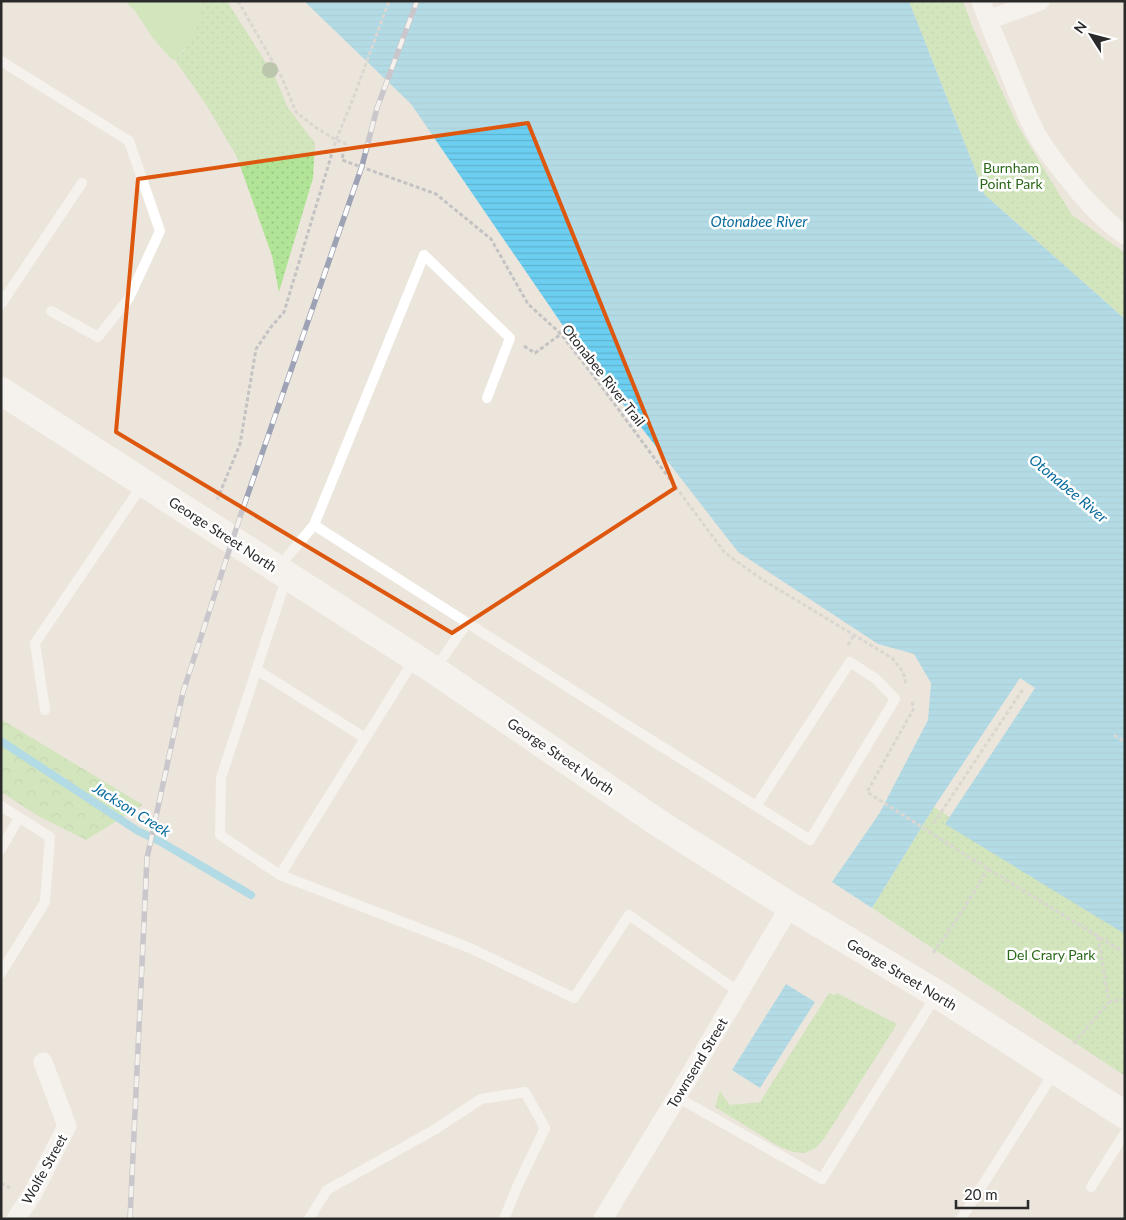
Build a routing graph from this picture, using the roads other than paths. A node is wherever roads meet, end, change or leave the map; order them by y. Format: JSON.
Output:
{"nodes":[{"id":1,"x":981,"y":1,"type":"edge"},
{"id":2,"x":1040,"y":1,"type":"edge"},
{"id":3,"x":988,"y":20,"type":"junction"},
{"id":4,"x":1,"y":61,"type":"edge"},
{"id":5,"x":82,"y":183,"type":"dead end"},
{"id":6,"x":1125,"y":235,"type":"edge"},
{"id":7,"x":1,"y":304,"type":"edge"},
{"id":8,"x":51,"y":311,"type":"dead end"},
{"id":9,"x":1,"y":391,"type":"edge"},
{"id":10,"x":487,"y":398,"type":"dead end"},
{"id":11,"x":144,"y":483,"type":"junction"},
{"id":12,"x":314,"y":525,"type":"junction"},
{"id":13,"x":282,"y":572,"type":"junction"},
{"id":14,"x":467,"y":623,"type":"junction"},
{"id":15,"x":425,"y":664,"type":"junction"},
{"id":16,"x":257,"y":670,"type":"junction"},
{"id":17,"x":45,"y":710,"type":"dead end"},
{"id":18,"x":366,"y":738,"type":"junction"},
{"id":19,"x":1,"y":806,"type":"edge"},
{"id":20,"x":756,"y":806,"type":"junction"},
{"id":21,"x":20,"y":818,"type":"junction"},
{"id":22,"x":1,"y":849,"type":"edge"},
{"id":23,"x":280,"y":875,"type":"junction"},
{"id":24,"x":790,"y":906,"type":"junction"},
{"id":25,"x":1,"y":973,"type":"edge"},
{"id":26,"x":739,"y":992,"type":"junction"},
{"id":27,"x":937,"y":994,"type":"junction"},
{"id":28,"x":44,"y":1062,"type":"dead end"},
{"id":29,"x":1055,"y":1070,"type":"junction"},
{"id":30,"x":677,"y":1098,"type":"junction"},
{"id":31,"x":1125,"y":1115,"type":"edge"},
{"id":32,"x":1125,"y":1133,"type":"edge"},
{"id":33,"x":1091,"y":1187,"type":"dead end"},
{"id":34,"x":16,"y":1219,"type":"edge"},
{"id":35,"x":309,"y":1219,"type":"edge"},
{"id":36,"x":504,"y":1219,"type":"edge"},
{"id":37,"x":603,"y":1219,"type":"edge"},
{"id":38,"x":961,"y":1219,"type":"edge"}],
"edges":[{"from":1,"to":3,"type":"street"},
{"from":2,"to":3,"type":"street"},
{"from":3,"to":6,"type":"street"},
{"from":4,"to":8,"type":"lane"},
{"from":5,"to":7,"type":"lane"},
{"from":9,"to":11,"type":"main road","name":"George Street North"},
{"from":10,"to":12,"type":"lane"},
{"from":11,"to":13,"type":"main road","name":"George Street North"},
{"from":11,"to":17,"type":"lane"},
{"from":12,"to":13,"type":"lane"},
{"from":12,"to":14,"type":"lane"},
{"from":13,"to":15,"type":"main road","name":"George Street North"},
{"from":13,"to":16,"type":"lane"},
{"from":14,"to":15,"type":"lane"},
{"from":14,"to":20,"type":"lane"},
{"from":15,"to":18,"type":"lane"},
{"from":15,"to":24,"type":"main road","name":"George Street North"},
{"from":16,"to":18,"type":"lane"},
{"from":16,"to":23,"type":"lane"},
{"from":18,"to":23,"type":"lane"},
{"from":19,"to":21,"type":"lane"},
{"from":20,"to":20,"type":"lane"},
{"from":21,"to":22,"type":"lane"},
{"from":21,"to":25,"type":"lane"},
{"from":23,"to":26,"type":"lane"},
{"from":24,"to":26,"type":"street","name":"Townsend Street"},
{"from":24,"to":27,"type":"main road","name":"George Street North"},
{"from":26,"to":30,"type":"street","name":"Townsend Street"},
{"from":27,"to":29,"type":"main road","name":"George Street North"},
{"from":27,"to":30,"type":"lane"},
{"from":28,"to":34,"type":"street","name":"Wolfe Street"},
{"from":29,"to":31,"type":"main road","name":"George Street North"},
{"from":29,"to":38,"type":"lane"},
{"from":30,"to":37,"type":"street","name":"Townsend Street"},
{"from":32,"to":33,"type":"lane"},
{"from":35,"to":36,"type":"lane"}]}
